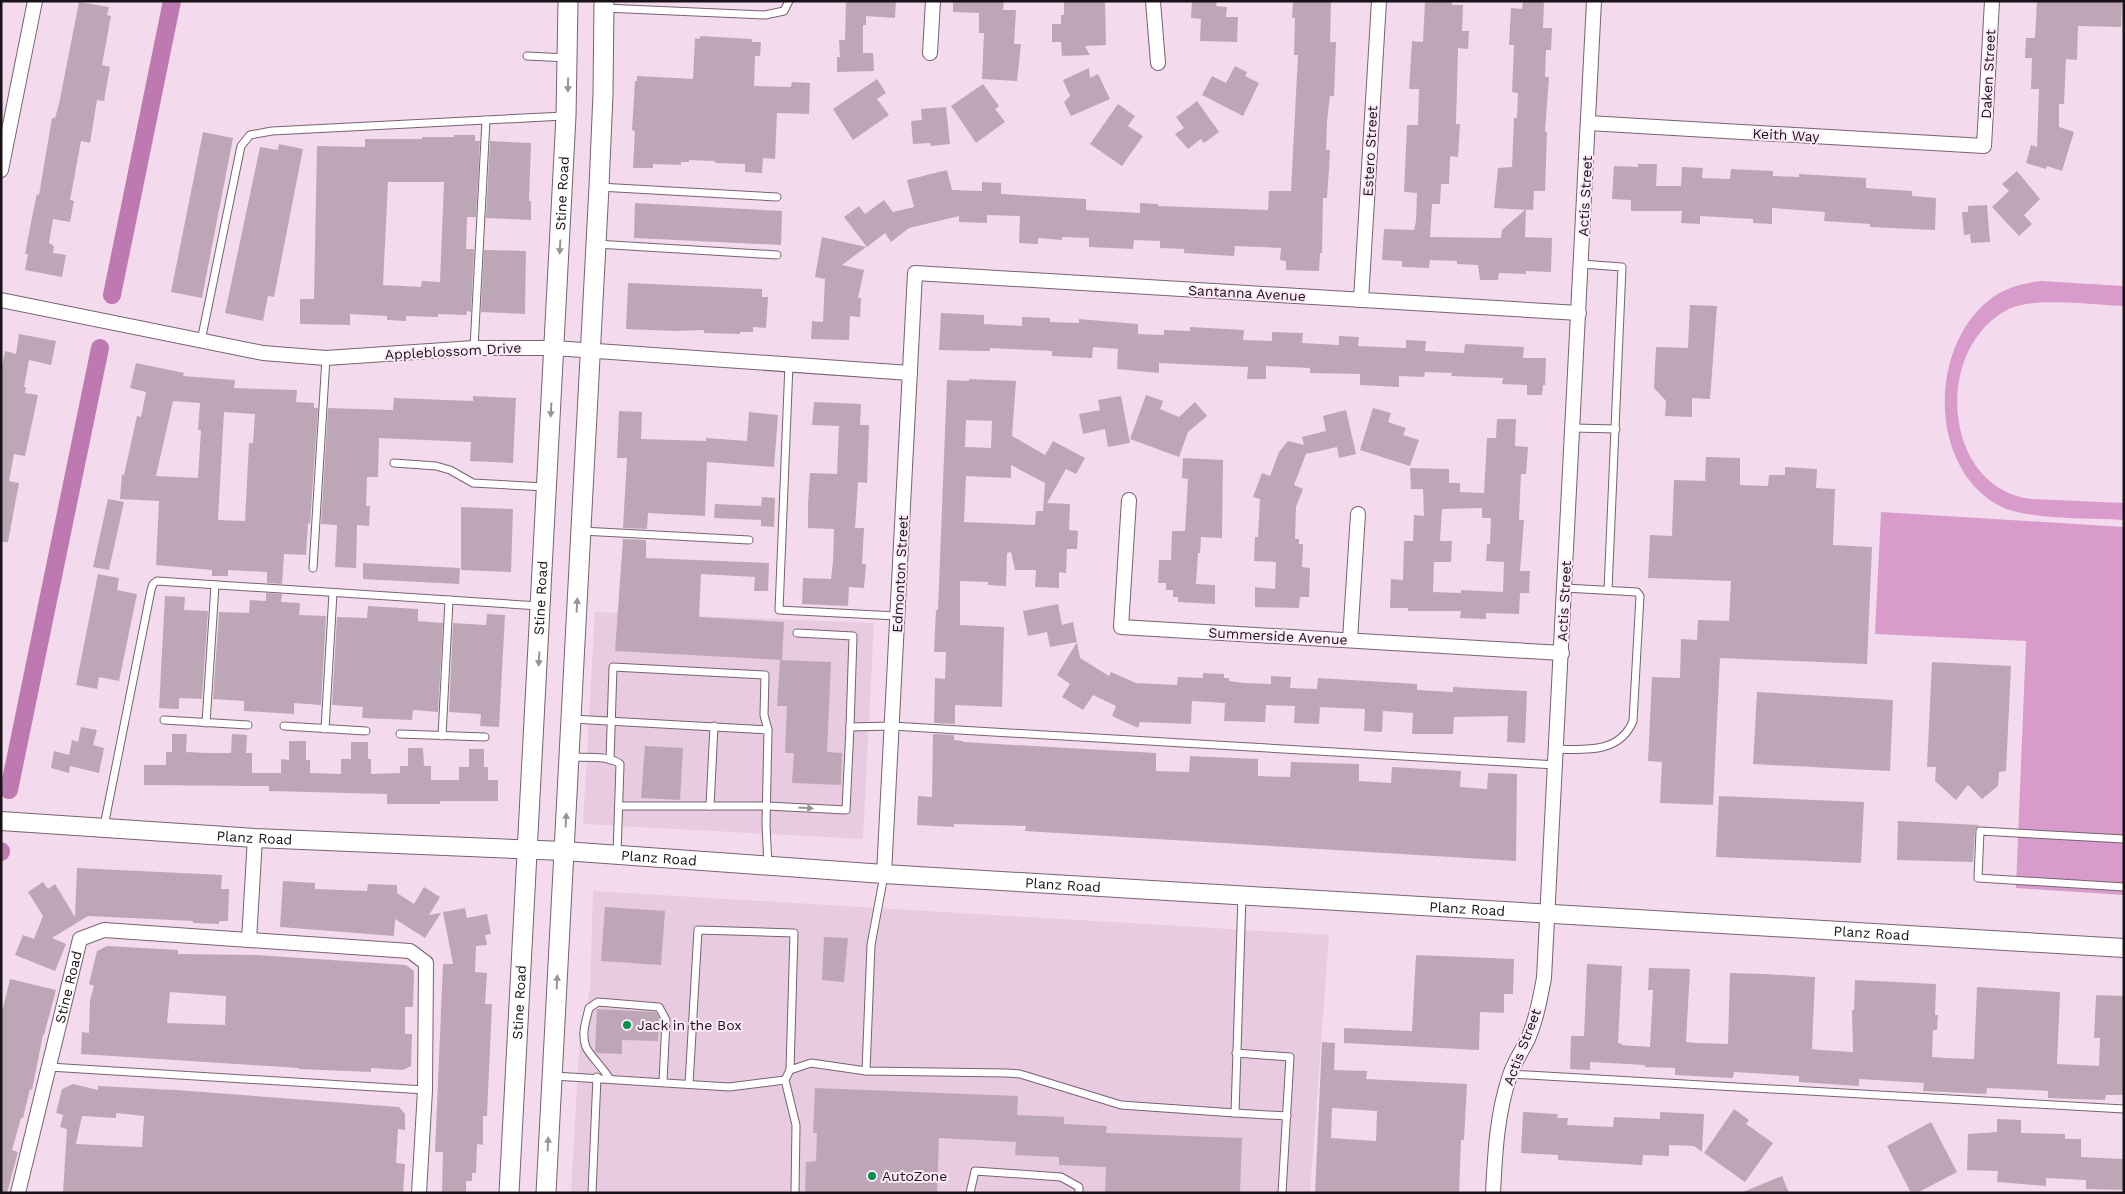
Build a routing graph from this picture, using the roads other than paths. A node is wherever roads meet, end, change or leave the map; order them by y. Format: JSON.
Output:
{"nodes":[{"id":1,"x":35,"y":1,"type":"edge"},
{"id":2,"x":568,"y":1,"type":"edge"},
{"id":3,"x":789,"y":1,"type":"edge"},
{"id":4,"x":933,"y":1,"type":"edge"},
{"id":5,"x":1153,"y":1,"type":"edge"},
{"id":6,"x":1379,"y":1,"type":"edge"},
{"id":7,"x":1594,"y":1,"type":"edge"},
{"id":8,"x":1992,"y":1,"type":"edge"},
{"id":9,"x":604,"y":5,"type":"edge"},
{"id":10,"x":930,"y":53,"type":"dead end"},
{"id":11,"x":527,"y":56,"type":"dead end"},
{"id":12,"x":568,"y":58,"type":"junction"},
{"id":13,"x":1158,"y":63,"type":"dead end"},
{"id":14,"x":566,"y":116,"type":"junction"},
{"id":15,"x":486,"y":120,"type":"junction"},
{"id":16,"x":1588,"y":123,"type":"junction"},
{"id":17,"x":5,"y":135,"type":"edge"},
{"id":18,"x":1984,"y":146,"type":"joint"},
{"id":19,"x":1,"y":170,"type":"edge"},
{"id":20,"x":599,"y":187,"type":"junction"},
{"id":21,"x":777,"y":197,"type":"dead end"},
{"id":22,"x":596,"y":244,"type":"junction"},
{"id":23,"x":777,"y":255,"type":"dead end"},
{"id":24,"x":1581,"y":264,"type":"junction"},
{"id":25,"x":915,"y":273,"type":"joint"},
{"id":26,"x":1,"y":300,"type":"edge"},
{"id":27,"x":1361,"y":300,"type":"junction"},
{"id":28,"x":1579,"y":313,"type":"junction"},
{"id":29,"x":201,"y":341,"type":"junction"},
{"id":30,"x":474,"y":348,"type":"junction"},
{"id":31,"x":554,"y":348,"type":"junction"},
{"id":32,"x":590,"y":350,"type":"junction"},
{"id":33,"x":326,"y":358,"type":"junction"},
{"id":34,"x":789,"y":364,"type":"junction"},
{"id":35,"x":910,"y":373,"type":"junction"},
{"id":36,"x":1573,"y":428,"type":"junction"},
{"id":37,"x":1616,"y":429,"type":"junction"},
{"id":38,"x":394,"y":463,"type":"dead end"},
{"id":39,"x":548,"y":487,"type":"junction"},
{"id":40,"x":1129,"y":500,"type":"dead end"},
{"id":41,"x":1358,"y":514,"type":"dead end"},
{"id":42,"x":581,"y":531,"type":"junction"},
{"id":43,"x":749,"y":540,"type":"dead end"},
{"id":44,"x":313,"y":568,"type":"dead end"},
{"id":45,"x":215,"y":585,"type":"junction"},
{"id":46,"x":1565,"y":588,"type":"junction"},
{"id":47,"x":1608,"y":590,"type":"junction"},
{"id":48,"x":333,"y":593,"type":"junction"},
{"id":49,"x":449,"y":600,"type":"junction"},
{"id":50,"x":541,"y":606,"type":"junction"},
{"id":51,"x":897,"y":616,"type":"junction"},
{"id":52,"x":796,"y":633,"type":"dead end"},
{"id":53,"x":1350,"y":640,"type":"junction"},
{"id":54,"x":1562,"y":653,"type":"junction"},
{"id":55,"x":572,"y":719,"type":"junction"},
{"id":56,"x":164,"y":720,"type":"dead end"},
{"id":57,"x":612,"y":721,"type":"junction"},
{"id":58,"x":206,"y":723,"type":"junction"},
{"id":59,"x":248,"y":725,"type":"dead end"},
{"id":60,"x":284,"y":726,"type":"dead end"},
{"id":61,"x":714,"y":726,"type":"junction"},
{"id":62,"x":850,"y":726,"type":"junction"},
{"id":63,"x":892,"y":726,"type":"junction"},
{"id":64,"x":325,"y":728,"type":"junction"},
{"id":65,"x":768,"y":730,"type":"junction"},
{"id":66,"x":366,"y":731,"type":"dead end"},
{"id":67,"x":400,"y":734,"type":"dead end"},
{"id":68,"x":442,"y":736,"type":"junction"},
{"id":69,"x":485,"y":737,"type":"dead end"},
{"id":70,"x":1557,"y":750,"type":"junction"},
{"id":71,"x":570,"y":757,"type":"junction"},
{"id":72,"x":610,"y":760,"type":"junction"},
{"id":73,"x":1556,"y":765,"type":"junction"},
{"id":74,"x":619,"y":806,"type":"junction"},
{"id":75,"x":710,"y":806,"type":"junction"},
{"id":76,"x":767,"y":806,"type":"junction"},
{"id":77,"x":1,"y":822,"type":"edge"},
{"id":78,"x":104,"y":828,"type":"junction"},
{"id":79,"x":255,"y":838,"type":"junction"},
{"id":80,"x":2124,"y":839,"type":"edge"},
{"id":81,"x":528,"y":850,"type":"junction"},
{"id":82,"x":564,"y":851,"type":"junction"},
{"id":83,"x":617,"y":855,"type":"junction"},
{"id":84,"x":768,"y":866,"type":"junction"},
{"id":85,"x":884,"y":874,"type":"junction"},
{"id":86,"x":2124,"y":888,"type":"edge"},
{"id":87,"x":1242,"y":895,"type":"junction"},
{"id":88,"x":1548,"y":914,"type":"junction"},
{"id":89,"x":2124,"y":937,"type":"edge"},
{"id":90,"x":249,"y":940,"type":"junction"},
{"id":91,"x":2123,"y":948,"type":"edge"},
{"id":92,"x":1236,"y":1054,"type":"junction"},
{"id":93,"x":49,"y":1067,"type":"junction"},
{"id":94,"x":790,"y":1070,"type":"junction"},
{"id":95,"x":866,"y":1071,"type":"junction"},
{"id":96,"x":1510,"y":1074,"type":"junction"},
{"id":97,"x":552,"y":1076,"type":"junction"},
{"id":98,"x":597,"y":1077,"type":"junction"},
{"id":99,"x":609,"y":1078,"type":"junction"},
{"id":100,"x":785,"y":1080,"type":"junction"},
{"id":101,"x":663,"y":1082,"type":"junction"},
{"id":102,"x":689,"y":1084,"type":"junction"},
{"id":103,"x":425,"y":1090,"type":"junction"},
{"id":104,"x":2124,"y":1109,"type":"edge"},
{"id":105,"x":1235,"y":1113,"type":"junction"},
{"id":106,"x":1287,"y":1116,"type":"junction"},
{"id":107,"x":18,"y":1193,"type":"edge"},
{"id":108,"x":418,"y":1193,"type":"edge"},
{"id":109,"x":510,"y":1193,"type":"edge"},
{"id":110,"x":546,"y":1193,"type":"edge"},
{"id":111,"x":592,"y":1193,"type":"edge"},
{"id":112,"x":795,"y":1193,"type":"edge"},
{"id":113,"x":970,"y":1193,"type":"edge"},
{"id":114,"x":1079,"y":1193,"type":"edge"},
{"id":115,"x":1282,"y":1193,"type":"edge"},
{"id":116,"x":1493,"y":1193,"type":"edge"}],
"edges":[{"from":1,"to":17,"type":"street"},
{"from":2,"to":12,"type":"main road","name":"Stine Road"},
{"from":3,"to":9,"type":"lane"},
{"from":4,"to":10,"type":"street"},
{"from":5,"to":13,"type":"street"},
{"from":6,"to":27,"type":"street","name":"Estero Street"},
{"from":7,"to":16,"type":"street","name":"Actis Street"},
{"from":8,"to":18,"type":"street","name":"Daken Street"},
{"from":9,"to":20,"type":"main road"},
{"from":11,"to":12,"type":"lane"},
{"from":12,"to":14,"type":"main road","name":"Stine Road","one_way":true},
{"from":14,"to":15,"type":"lane"},
{"from":14,"to":31,"type":"main road","name":"Stine Road","one_way":true},
{"from":15,"to":29,"type":"lane"},
{"from":15,"to":30,"type":"lane"},
{"from":16,"to":18,"type":"street","name":"Keith Way"},
{"from":16,"to":24,"type":"street","name":"Actis Street"},
{"from":17,"to":19,"type":"street"},
{"from":20,"to":21,"type":"lane"},
{"from":20,"to":22,"type":"main road"},
{"from":22,"to":23,"type":"lane"},
{"from":22,"to":32,"type":"main road"},
{"from":24,"to":28,"type":"street","name":"Actis Street"},
{"from":24,"to":37,"type":"lane"},
{"from":25,"to":27,"type":"street","name":"Santanna Avenue"},
{"from":25,"to":35,"type":"street","name":"Edmonton Street"},
{"from":26,"to":29,"type":"street","name":"Appleblossom Drive"},
{"from":27,"to":28,"type":"street","name":"Santanna Avenue"},
{"from":28,"to":36,"type":"street","name":"Actis Street"},
{"from":29,"to":33,"type":"street","name":"Appleblossom Drive"},
{"from":30,"to":31,"type":"street","name":"Appleblossom Drive"},
{"from":30,"to":33,"type":"street","name":"Appleblossom Drive"},
{"from":31,"to":32,"type":"street","name":"Appleblossom Drive"},
{"from":31,"to":39,"type":"main road","name":"Stine Road","one_way":true},
{"from":32,"to":34,"type":"street","name":"Appleblossom Drive"},
{"from":32,"to":42,"type":"main road"},
{"from":33,"to":44,"type":"lane"},
{"from":34,"to":35,"type":"street","name":"Appleblossom Drive"},
{"from":34,"to":51,"type":"lane"},
{"from":35,"to":51,"type":"street","name":"Edmonton Street"},
{"from":36,"to":37,"type":"lane"},
{"from":36,"to":46,"type":"street","name":"Actis Street"},
{"from":37,"to":47,"type":"lane"},
{"from":38,"to":39,"type":"lane"},
{"from":39,"to":50,"type":"main road","name":"Stine Road"},
{"from":40,"to":53,"type":"street","name":"Summerside Avenue"},
{"from":41,"to":53,"type":"street"},
{"from":42,"to":43,"type":"lane"},
{"from":55,"to":42,"type":"main road","one_way":true},
{"from":45,"to":48,"type":"lane"},
{"from":45,"to":58,"type":"lane"},
{"from":45,"to":78,"type":"lane"},
{"from":46,"to":47,"type":"lane"},
{"from":46,"to":54,"type":"street","name":"Actis Street"},
{"from":47,"to":70,"type":"lane"},
{"from":48,"to":49,"type":"lane"},
{"from":48,"to":64,"type":"lane"},
{"from":49,"to":50,"type":"lane"},
{"from":49,"to":68,"type":"lane"},
{"from":50,"to":81,"type":"main road","name":"Stine Road","one_way":true},
{"from":51,"to":63,"type":"street","name":"Edmonton Street"},
{"from":52,"to":62,"type":"lane"},
{"from":53,"to":54,"type":"street","name":"Summerside Avenue"},
{"from":54,"to":70,"type":"street","name":"Actis Street"},
{"from":55,"to":57,"type":"lane"},
{"from":55,"to":71,"type":"main road"},
{"from":56,"to":58,"type":"lane"},
{"from":57,"to":61,"type":"lane"},
{"from":57,"to":65,"type":"lane"},
{"from":57,"to":72,"type":"lane"},
{"from":58,"to":59,"type":"lane"},
{"from":60,"to":64,"type":"lane"},
{"from":61,"to":65,"type":"lane"},
{"from":61,"to":75,"type":"lane"},
{"from":62,"to":63,"type":"lane"},
{"from":76,"to":62,"type":"lane","one_way":true},
{"from":63,"to":73,"type":"lane"},
{"from":63,"to":85,"type":"street","name":"Edmonton Street"},
{"from":64,"to":66,"type":"lane"},
{"from":65,"to":76,"type":"lane"},
{"from":67,"to":68,"type":"lane"},
{"from":68,"to":69,"type":"lane"},
{"from":70,"to":73,"type":"street","name":"Actis Street"},
{"from":71,"to":72,"type":"lane"},
{"from":82,"to":71,"type":"main road","one_way":true},
{"from":72,"to":74,"type":"lane"},
{"from":73,"to":88,"type":"street","name":"Actis Street"},
{"from":74,"to":75,"type":"lane"},
{"from":74,"to":83,"type":"lane"},
{"from":75,"to":76,"type":"lane"},
{"from":76,"to":84,"type":"lane"},
{"from":77,"to":78,"type":"street","name":"Planz Road"},
{"from":78,"to":79,"type":"street","name":"Planz Road"},
{"from":79,"to":81,"type":"street","name":"Planz Road"},
{"from":79,"to":90,"type":"street"},
{"from":80,"to":86,"type":"lane"},
{"from":81,"to":82,"type":"street","name":"Planz Road"},
{"from":81,"to":109,"type":"main road","name":"Stine Road"},
{"from":82,"to":83,"type":"street","name":"Planz Road"},
{"from":97,"to":82,"type":"main road","one_way":true},
{"from":83,"to":84,"type":"street","name":"Planz Road"},
{"from":84,"to":85,"type":"street","name":"Planz Road"},
{"from":85,"to":87,"type":"street","name":"Planz Road"},
{"from":85,"to":95,"type":"lane"},
{"from":87,"to":88,"type":"street","name":"Planz Road"},
{"from":87,"to":92,"type":"lane"},
{"from":88,"to":91,"type":"street","name":"Planz Road"},
{"from":88,"to":96,"type":"street","name":"Actis Street"},
{"from":89,"to":91,"type":"lane"},
{"from":90,"to":93,"type":"street","name":"Stine Road"},
{"from":90,"to":103,"type":"street","name":"Stine Road"},
{"from":92,"to":105,"type":"lane"},
{"from":92,"to":106,"type":"lane"},
{"from":93,"to":103,"type":"lane"},
{"from":93,"to":107,"type":"street","name":"Stine Road"},
{"from":94,"to":95,"type":"lane"},
{"from":94,"to":100,"type":"lane"},
{"from":94,"to":102,"type":"lane"},
{"from":95,"to":105,"type":"lane"},
{"from":96,"to":104,"type":"lane"},
{"from":96,"to":116,"type":"street","name":"Actis Street"},
{"from":97,"to":98,"type":"lane"},
{"from":110,"to":97,"type":"main road","one_way":true},
{"from":98,"to":99,"type":"lane"},
{"from":98,"to":111,"type":"lane"},
{"from":99,"to":101,"type":"lane"},
{"from":99,"to":101,"type":"lane"},
{"from":100,"to":102,"type":"lane"},
{"from":100,"to":112,"type":"lane"},
{"from":101,"to":102,"type":"lane"},
{"from":103,"to":108,"type":"street","name":"Stine Road"},
{"from":105,"to":106,"type":"lane"},
{"from":106,"to":115,"type":"lane"},
{"from":113,"to":114,"type":"lane"}]}
